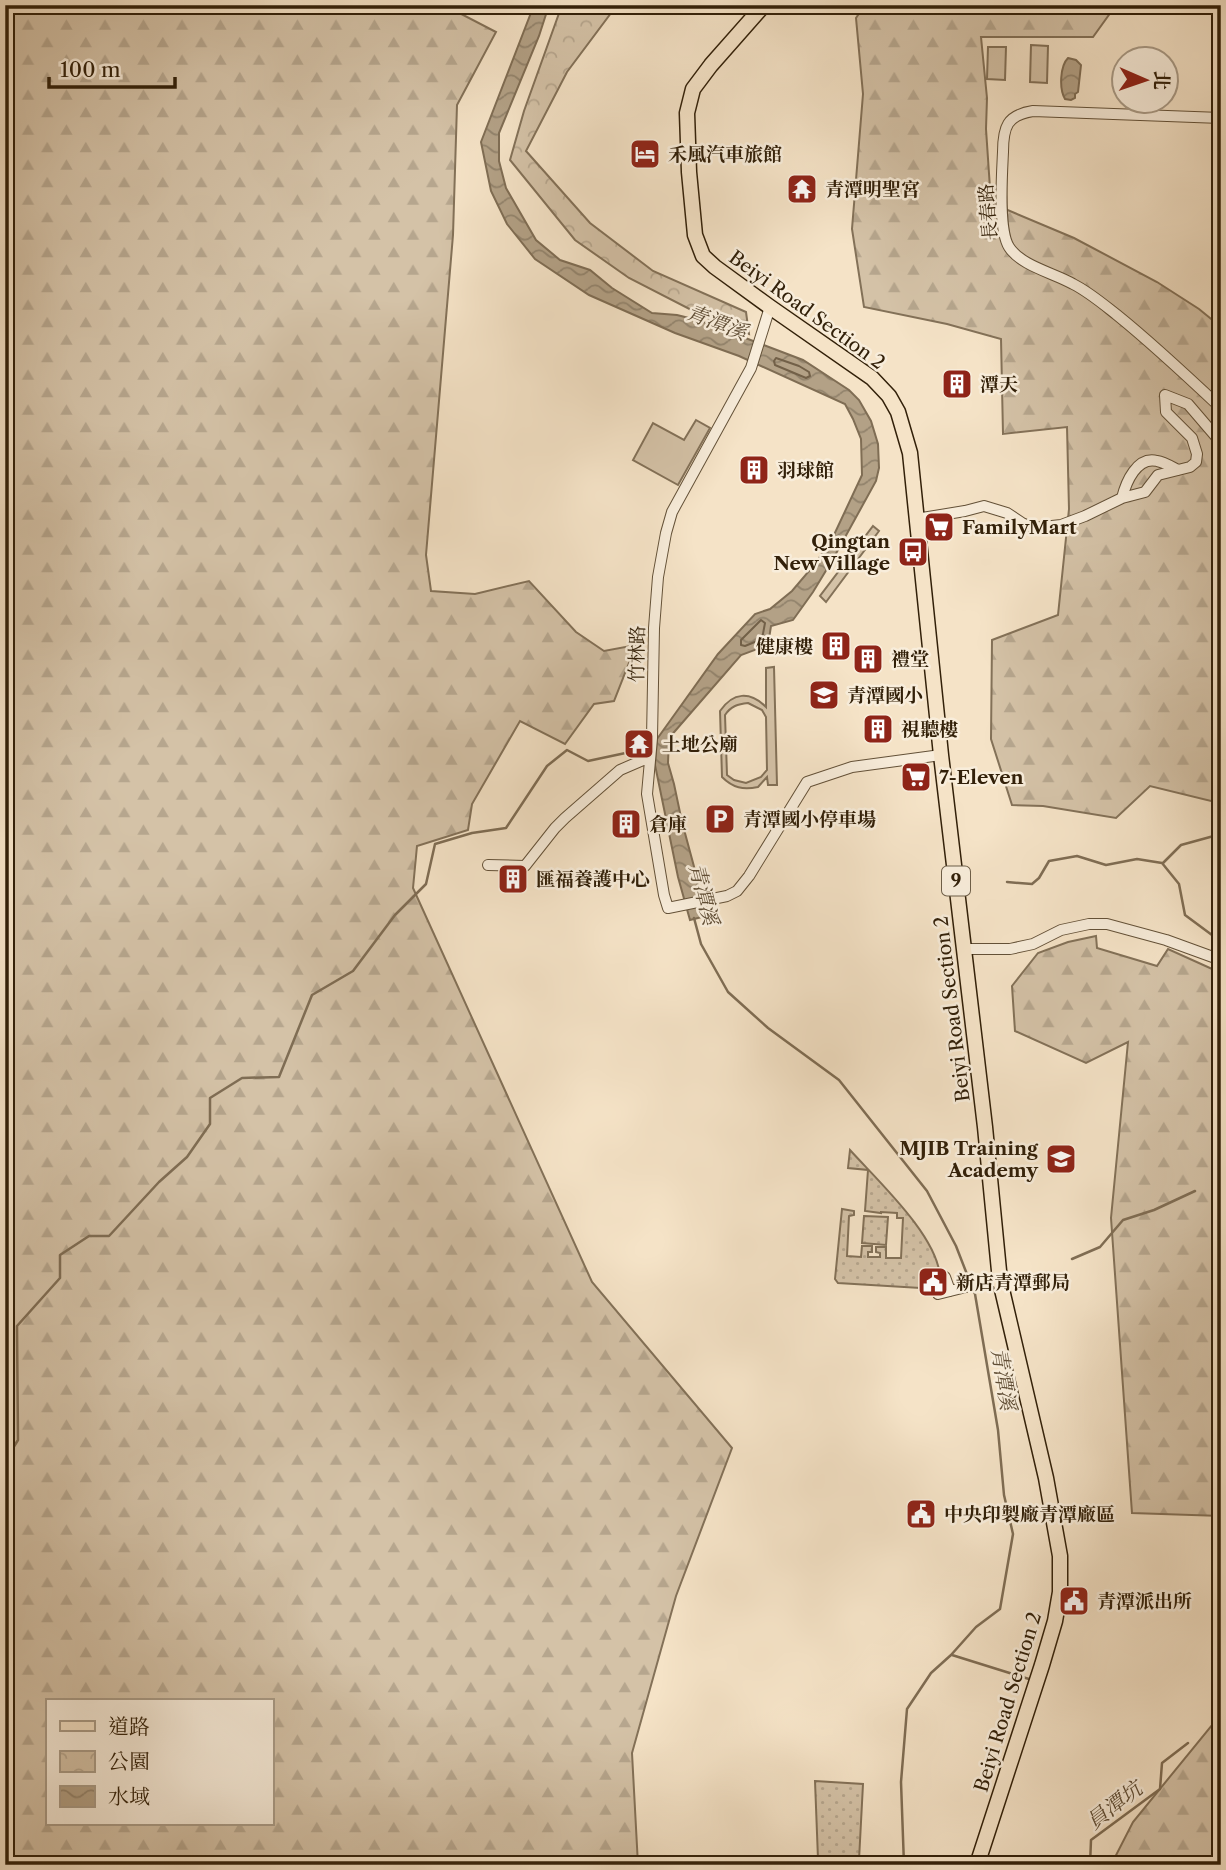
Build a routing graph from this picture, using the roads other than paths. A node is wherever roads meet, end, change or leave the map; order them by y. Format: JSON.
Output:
{"nodes":[{"id":1,"x":764,"y":5,"type":"edge"},
{"id":2,"x":1221,"y":118,"type":"edge"},
{"id":3,"x":770,"y":307,"type":"junction"},
{"id":4,"x":1221,"y":408,"type":"edge"},
{"id":5,"x":1221,"y":440,"type":"edge"},
{"id":6,"x":1179,"y":470,"type":"junction"},
{"id":7,"x":1122,"y":498,"type":"junction"},
{"id":8,"x":916,"y":519,"type":"junction"},
{"id":9,"x":941,"y":755,"type":"junction"},
{"id":10,"x":650,"y":757,"type":"junction"},
{"id":11,"x":488,"y":865,"type":"dead end"},
{"id":12,"x":964,"y":949,"type":"junction"},
{"id":13,"x":1221,"y":960,"type":"edge"},
{"id":14,"x":945,"y":1276,"type":"dead end"},
{"id":15,"x":995,"y":1281,"type":"junction"},
{"id":16,"x":953,"y":1290,"type":"junction"},
{"id":17,"x":938,"y":1294,"type":"dead end"},
{"id":18,"x":977,"y":1865,"type":"edge"}],
"edges":[{"from":1,"to":3,"type":"main road","name":"Beiyi Road Section 2","number":"9"},
{"from":2,"to":4,"type":"street","name":"長春路"},
{"from":3,"to":8,"type":"main road","name":"Beiyi Road Section 2","number":"9"},
{"from":3,"to":10,"type":"street","name":"竹林路"},
{"from":5,"to":6,"type":"street"},
{"from":6,"to":7,"type":"street"},
{"from":6,"to":7,"type":"street"},
{"from":7,"to":8,"type":"street"},
{"from":8,"to":9,"type":"main road","name":"Beiyi Road Section 2","number":"9"},
{"from":9,"to":10,"type":"street","name":"竹林路"},
{"from":9,"to":12,"type":"main road","name":"Beiyi Road Section 2","number":"9"},
{"from":10,"to":11,"type":"street"},
{"from":12,"to":13,"type":"street"},
{"from":12,"to":15,"type":"main road","name":"Beiyi Road Section 2","number":"9"},
{"from":14,"to":16,"type":"street"},
{"from":15,"to":16,"type":"street"},
{"from":15,"to":18,"type":"main road","name":"Beiyi Road Section 2","number":"9"},
{"from":16,"to":17,"type":"street"}]}
